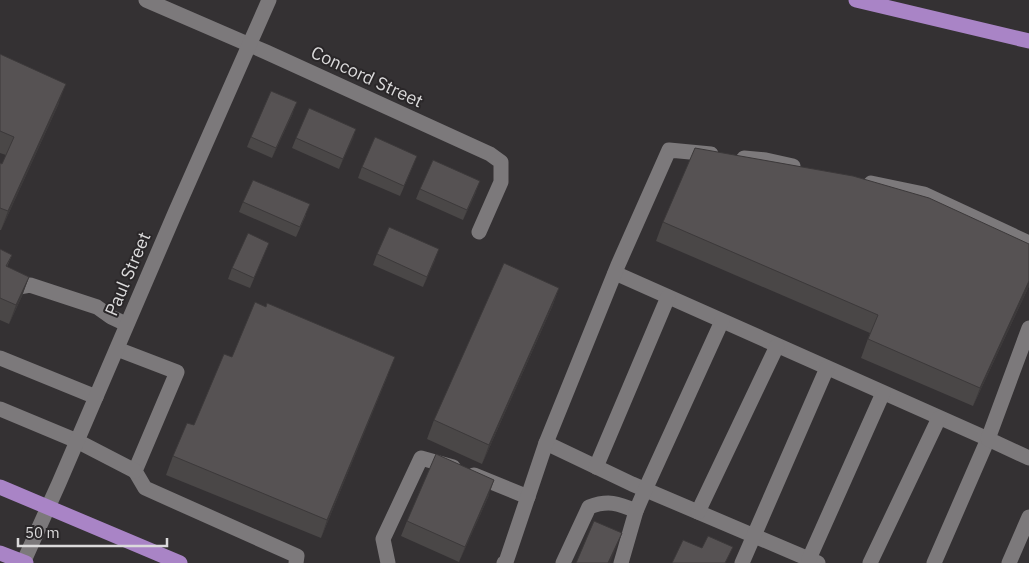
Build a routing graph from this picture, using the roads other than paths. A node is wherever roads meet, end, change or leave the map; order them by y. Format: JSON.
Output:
{"nodes":[{"id":1,"x":146,"y":0,"type":"edge"},
{"id":2,"x":269,"y":0,"type":"edge"},
{"id":3,"x":856,"y":0,"type":"edge"},
{"id":4,"x":1029,"y":41,"type":"edge"},
{"id":5,"x":249,"y":44,"type":"junction"},
{"id":6,"x":803,"y":168,"type":"edge"},
{"id":7,"x":859,"y":180,"type":"edge"},
{"id":8,"x":479,"y":232,"type":"dead end"},
{"id":9,"x":1029,"y":243,"type":"edge"},
{"id":10,"x":615,"y":274,"type":"junction"},
{"id":11,"x":13,"y":291,"type":"edge"},
{"id":12,"x":668,"y":297,"type":"junction"},
{"id":13,"x":722,"y":321,"type":"junction"},
{"id":14,"x":126,"y":324,"type":"junction"},
{"id":15,"x":1029,"y":328,"type":"edge"},
{"id":16,"x":777,"y":346,"type":"junction"},
{"id":17,"x":117,"y":349,"type":"junction"},
{"id":18,"x":0,"y":358,"type":"edge"},
{"id":19,"x":827,"y":368,"type":"junction"},
{"id":20,"x":883,"y":393,"type":"junction"},
{"id":21,"x":96,"y":397,"type":"junction"},
{"id":22,"x":0,"y":409,"type":"edge"},
{"id":23,"x":939,"y":418,"type":"junction"},
{"id":24,"x":988,"y":440,"type":"junction"},
{"id":25,"x":77,"y":441,"type":"junction"},
{"id":26,"x":546,"y":443,"type":"junction"},
{"id":27,"x":1029,"y":458,"type":"edge"},
{"id":28,"x":596,"y":467,"type":"junction"},
{"id":29,"x":135,"y":471,"type":"junction"},
{"id":30,"x":0,"y":487,"type":"edge"},
{"id":31,"x":645,"y":490,"type":"junction"},
{"id":32,"x":528,"y":497,"type":"junction"},
{"id":33,"x":48,"y":507,"type":"junction"},
{"id":34,"x":636,"y":511,"type":"junction"},
{"id":35,"x":698,"y":512,"type":"junction"},
{"id":36,"x":1029,"y":517,"type":"edge"},
{"id":37,"x":754,"y":536,"type":"junction"},
{"id":38,"x":0,"y":553,"type":"edge"},
{"id":39,"x":813,"y":561,"type":"edge"},
{"id":40,"x":24,"y":563,"type":"edge"},
{"id":41,"x":180,"y":563,"type":"edge"},
{"id":42,"x":296,"y":563,"type":"edge"},
{"id":43,"x":388,"y":563,"type":"edge"},
{"id":44,"x":504,"y":563,"type":"edge"},
{"id":45,"x":563,"y":563,"type":"edge"},
{"id":46,"x":621,"y":563,"type":"edge"},
{"id":47,"x":742,"y":563,"type":"edge"},
{"id":48,"x":870,"y":563,"type":"edge"},
{"id":49,"x":934,"y":563,"type":"edge"},
{"id":50,"x":1009,"y":563,"type":"edge"}],
"edges":[{"from":1,"to":5,"type":"street","name":"Concord Street"},
{"from":2,"to":5,"type":"street","name":"Paul Street"},
{"from":3,"to":4,"type":"highway"},
{"from":5,"to":8,"type":"street","name":"Concord Street"},
{"from":5,"to":14,"type":"street","name":"Paul Street"},
{"from":6,"to":10,"type":"street"},
{"from":7,"to":9,"type":"street"},
{"from":10,"to":12,"type":"street"},
{"from":10,"to":26,"type":"street"},
{"from":11,"to":14,"type":"street"},
{"from":12,"to":13,"type":"street"},
{"from":12,"to":28,"type":"street"},
{"from":13,"to":16,"type":"street"},
{"from":13,"to":31,"type":"street"},
{"from":14,"to":17,"type":"street","name":"Paul Street"},
{"from":15,"to":24,"type":"street"},
{"from":16,"to":19,"type":"street"},
{"from":16,"to":35,"type":"street"},
{"from":17,"to":21,"type":"street","name":"Paul Street"},
{"from":17,"to":29,"type":"street"},
{"from":18,"to":21,"type":"street"},
{"from":19,"to":20,"type":"street"},
{"from":19,"to":37,"type":"street"},
{"from":20,"to":23,"type":"street"},
{"from":20,"to":39,"type":"street"},
{"from":21,"to":25,"type":"street","name":"Paul Street"},
{"from":22,"to":25,"type":"street"},
{"from":23,"to":24,"type":"street"},
{"from":23,"to":48,"type":"street"},
{"from":24,"to":27,"type":"street"},
{"from":24,"to":49,"type":"street"},
{"from":25,"to":29,"type":"street"},
{"from":25,"to":33,"type":"street","name":"Paul Street"},
{"from":26,"to":28,"type":"street"},
{"from":26,"to":32,"type":"street"},
{"from":28,"to":31,"type":"street"},
{"from":29,"to":42,"type":"street"},
{"from":30,"to":33,"type":"highway"},
{"from":31,"to":34,"type":"street"},
{"from":31,"to":35,"type":"street"},
{"from":32,"to":43,"type":"street"},
{"from":32,"to":44,"type":"street"},
{"from":33,"to":40,"type":"street","name":"Paul Street"},
{"from":33,"to":41,"type":"highway"},
{"from":34,"to":45,"type":"street"},
{"from":34,"to":46,"type":"street"},
{"from":35,"to":37,"type":"street"},
{"from":36,"to":50,"type":"street"},
{"from":37,"to":39,"type":"street"},
{"from":37,"to":47,"type":"street"},
{"from":38,"to":40,"type":"highway"}]}
